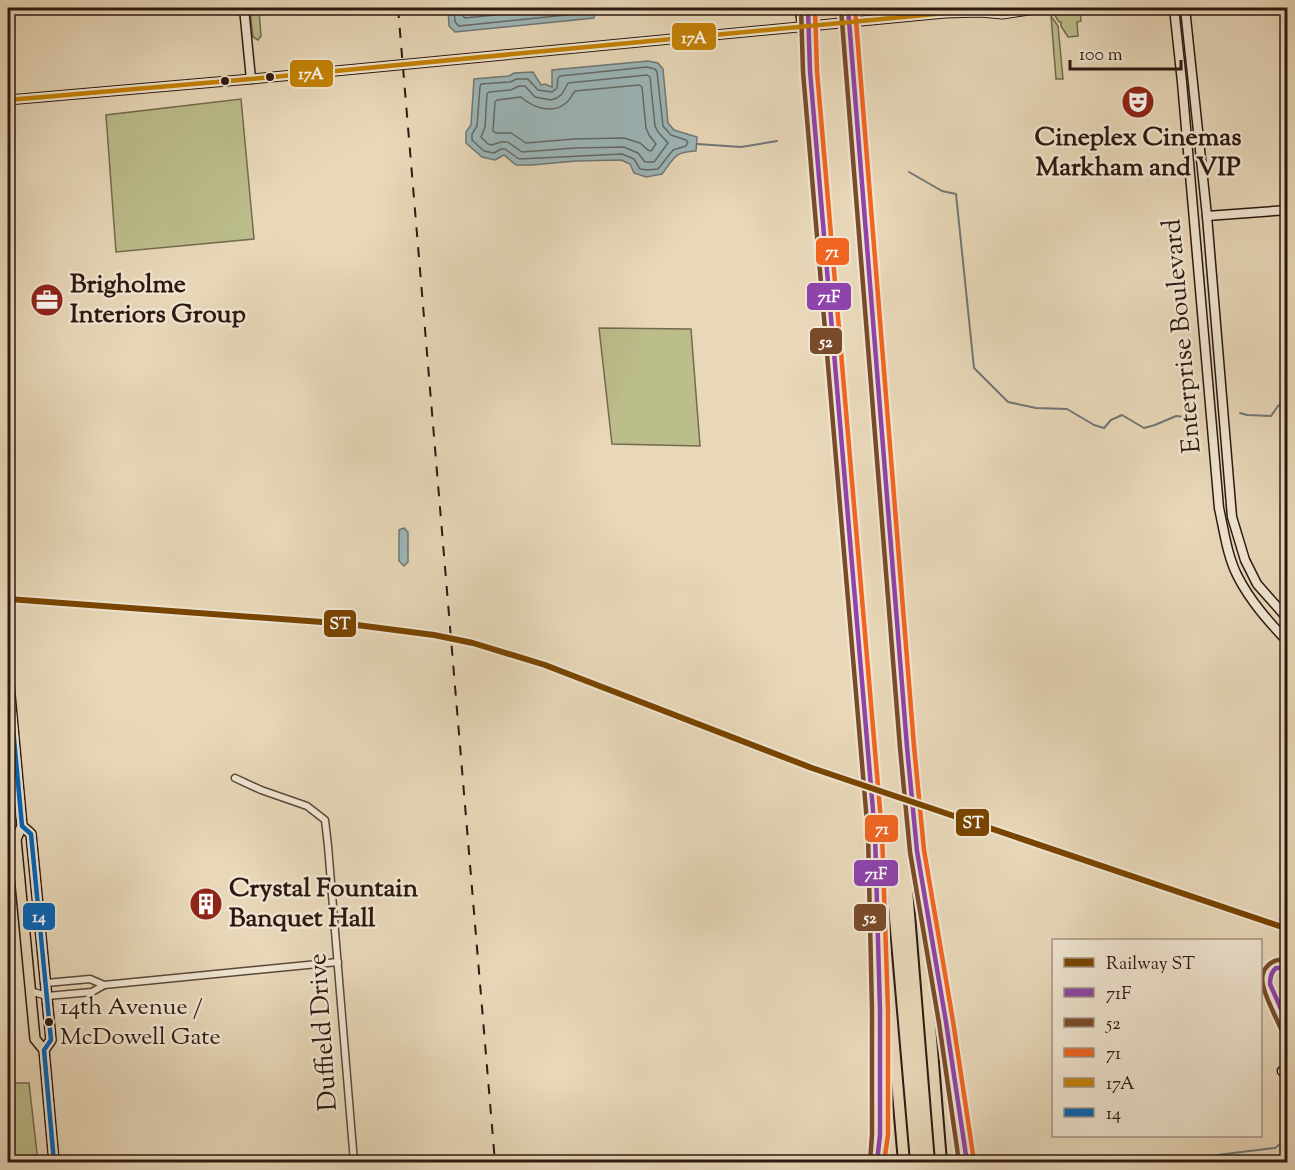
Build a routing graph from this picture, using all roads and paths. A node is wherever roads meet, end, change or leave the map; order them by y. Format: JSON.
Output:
{"nodes":[{"id":1,"x":244,"y":8,"type":"edge"},
{"id":2,"x":801,"y":8,"type":"edge"},
{"id":3,"x":808,"y":8,"type":"edge"},
{"id":4,"x":848,"y":8,"type":"edge"},
{"id":5,"x":854,"y":8,"type":"edge"},
{"id":6,"x":991,"y":8,"type":"edge"},
{"id":7,"x":1042,"y":8,"type":"edge"},
{"id":8,"x":1174,"y":8,"type":"edge"},
{"id":9,"x":1185,"y":8,"type":"edge"},
{"id":10,"x":981,"y":12,"type":"junction"},
{"id":11,"x":853,"y":69,"type":"junction"},
{"id":12,"x":810,"y":71,"type":"junction"},
{"id":13,"x":251,"y":79,"type":"junction"},
{"id":14,"x":8,"y":100,"type":"edge"},
{"id":15,"x":1287,"y":210,"type":"edge"},
{"id":16,"x":1207,"y":216,"type":"junction"},
{"id":17,"x":1194,"y":217,"type":"junction"},
{"id":18,"x":1287,"y":619,"type":"edge"},
{"id":19,"x":1287,"y":642,"type":"edge"},
{"id":20,"x":8,"y":673,"type":"edge"},
{"id":21,"x":235,"y":778,"type":"dead end"},
{"id":22,"x":22,"y":826,"type":"junction"},
{"id":23,"x":875,"y":834,"type":"junction"},
{"id":24,"x":917,"y":852,"type":"junction"},
{"id":25,"x":338,"y":962,"type":"junction"},
{"id":26,"x":46,"y":983,"type":"junction"},
{"id":27,"x":104,"y":984,"type":"junction"},
{"id":28,"x":30,"y":991,"type":"junction"},
{"id":29,"x":47,"y":996,"type":"junction"},
{"id":30,"x":44,"y":1050,"type":"junction"},
{"id":31,"x":54,"y":1162,"type":"edge"},
{"id":32,"x":354,"y":1162,"type":"edge"},
{"id":33,"x":878,"y":1162,"type":"edge"},
{"id":34,"x":904,"y":1162,"type":"edge"},
{"id":35,"x":941,"y":1162,"type":"edge"},
{"id":36,"x":967,"y":1162,"type":"edge"}],
"edges":[{"from":1,"to":13,"type":"main road"},
{"from":2,"to":12,"type":"highway","bridge":true},
{"from":3,"to":12,"type":"highway","bridge":true},
{"from":4,"to":11,"type":"highway","bridge":true},
{"from":5,"to":11,"type":"highway","bridge":true},
{"from":6,"to":10,"type":"main road"},
{"from":7,"to":10,"type":"main road"},
{"from":8,"to":17,"type":"main road","name":"Enterprise Boulevard"},
{"from":9,"to":16,"type":"main road","name":"Enterprise Boulevard"},
{"from":10,"to":13,"type":"main road"},
{"from":11,"to":24,"type":"highway"},
{"from":12,"to":23,"type":"highway"},
{"from":13,"to":14,"type":"main road"},
{"from":15,"to":16,"type":"main road"},
{"from":16,"to":17,"type":"street"},
{"from":16,"to":18,"type":"main road","name":"Enterprise Boulevard"},
{"from":17,"to":19,"type":"main road","name":"Enterprise Boulevard"},
{"from":20,"to":22,"type":"main road"},
{"from":21,"to":25,"type":"street","name":"Duffield Drive"},
{"from":22,"to":26,"type":"main road"},
{"from":22,"to":28,"type":"main road"},
{"from":23,"to":33,"type":"highway"},
{"from":23,"to":34,"type":"highway"},
{"from":24,"to":35,"type":"highway"},
{"from":24,"to":36,"type":"highway"},
{"from":25,"to":27,"type":"street"},
{"from":25,"to":32,"type":"street","name":"Duffield Drive"},
{"from":26,"to":27,"type":"street"},
{"from":26,"to":29,"type":"main road"},
{"from":27,"to":29,"type":"street"},
{"from":28,"to":29,"type":"street"},
{"from":28,"to":30,"type":"main road"},
{"from":29,"to":30,"type":"main road"},
{"from":30,"to":31,"type":"main road"}]}
